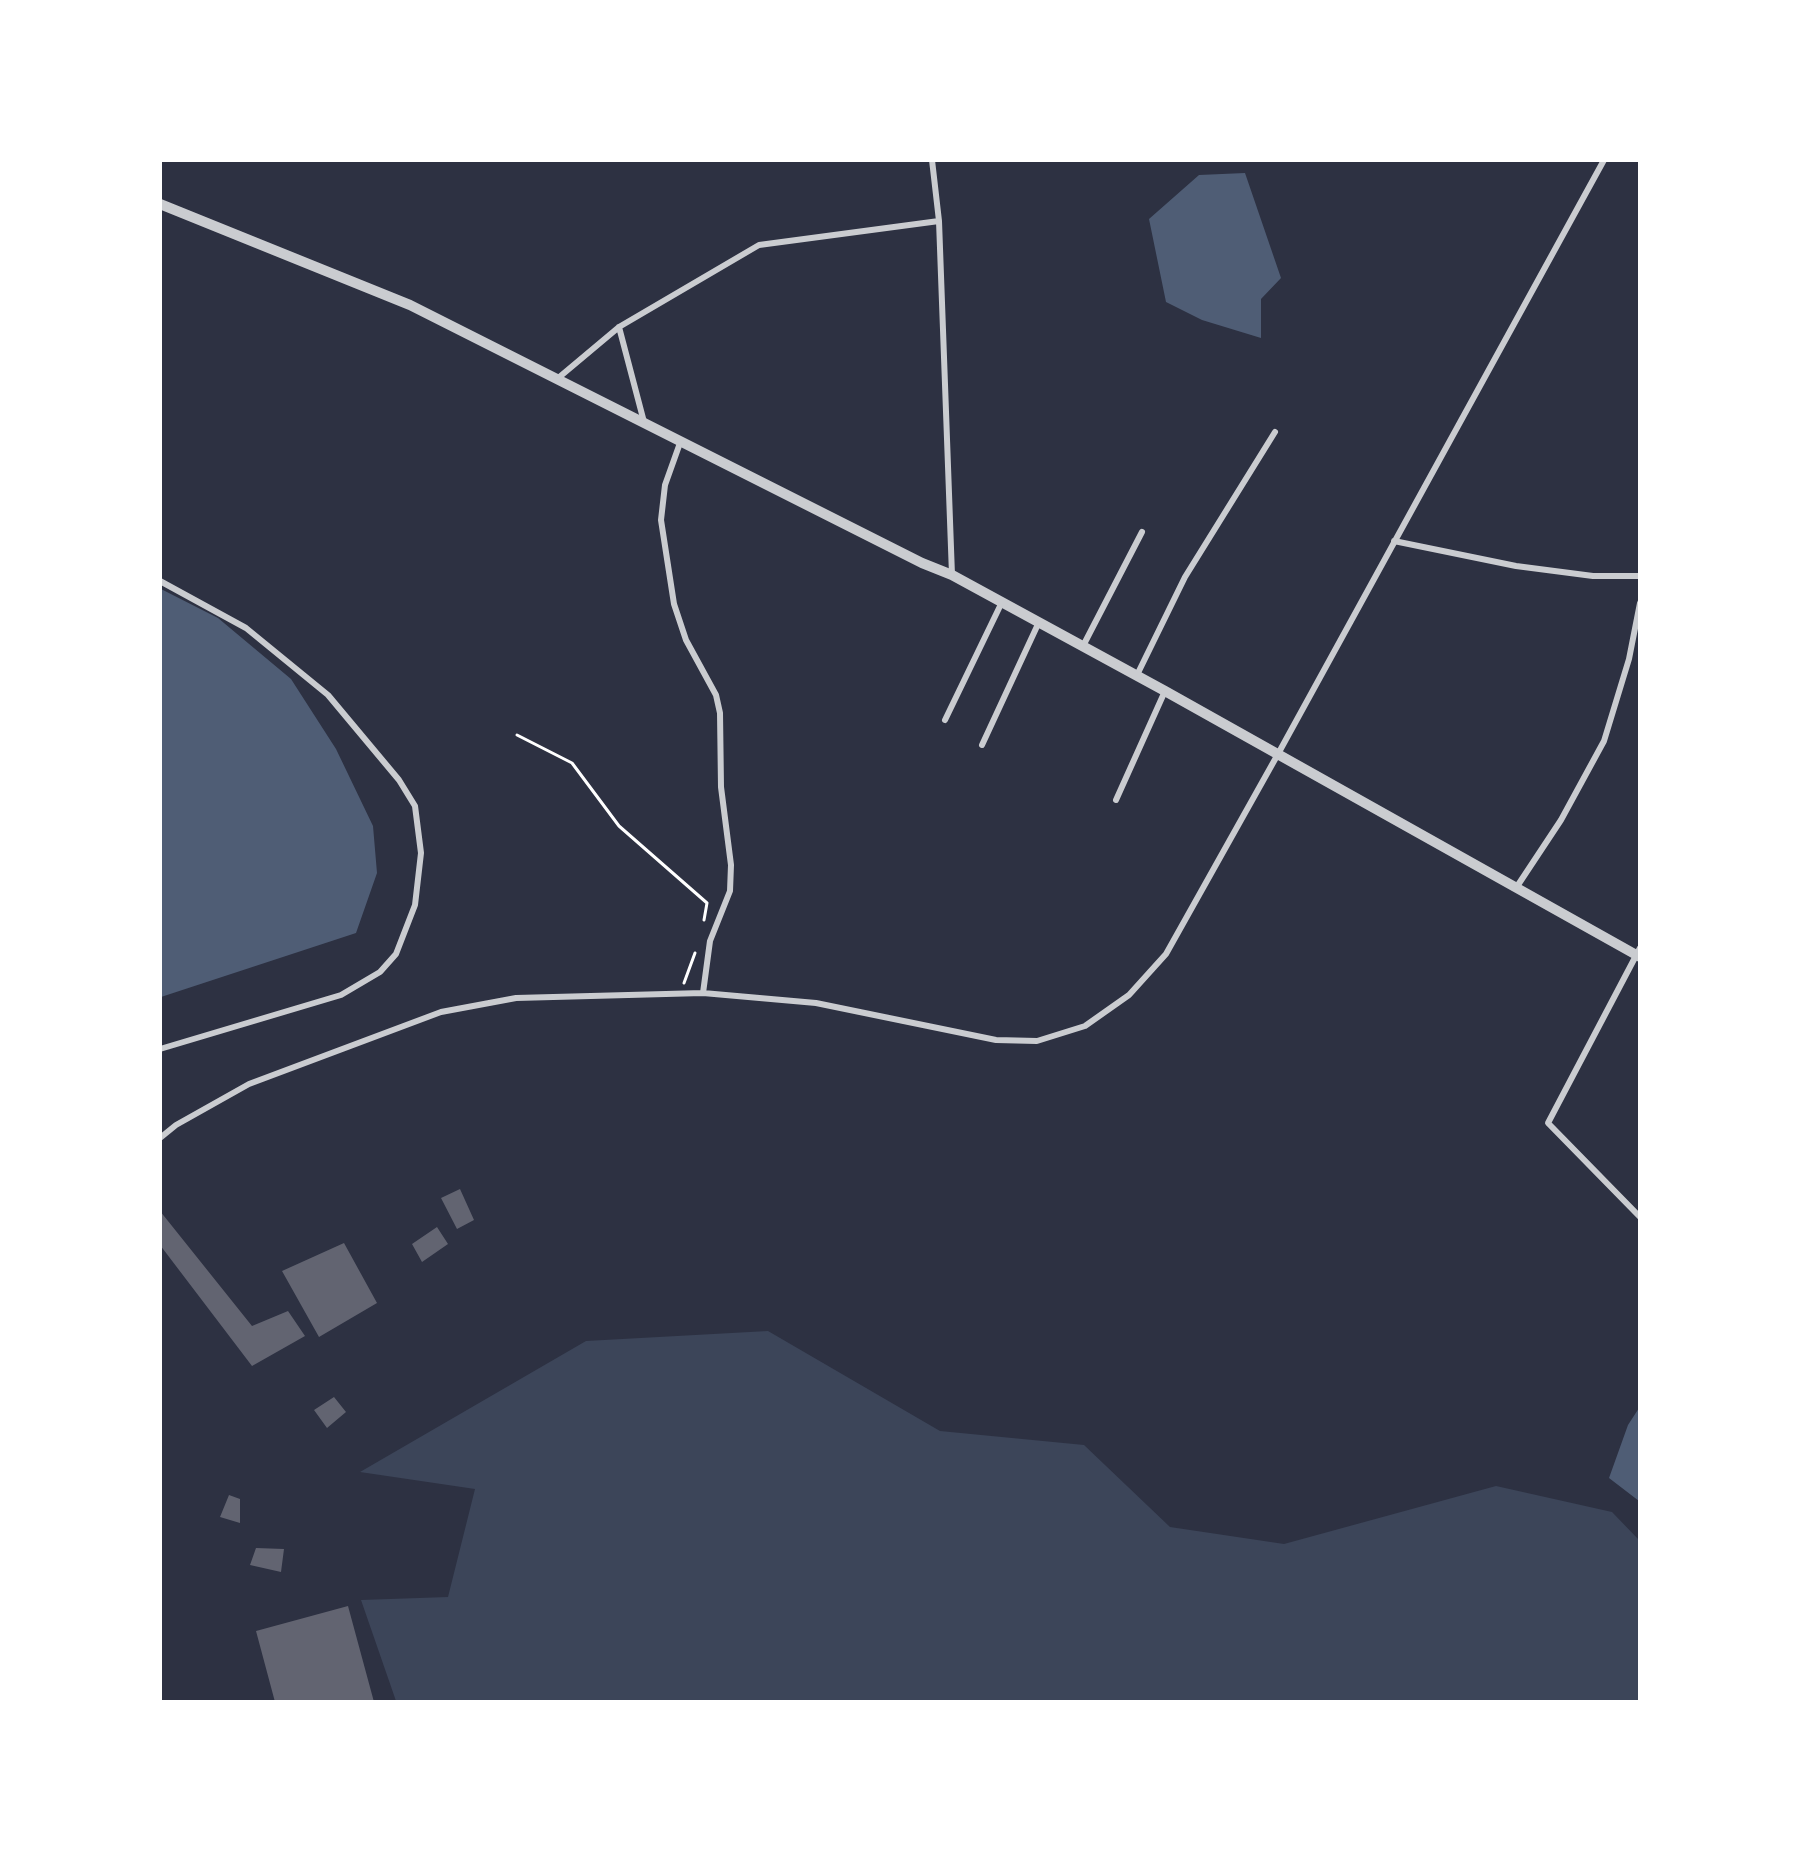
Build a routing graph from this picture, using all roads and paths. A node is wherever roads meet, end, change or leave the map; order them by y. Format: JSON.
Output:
{"nodes":[{"id":1,"x":932,"y":160,"type":"edge"},
{"id":2,"x":1604,"y":160,"type":"edge"},
{"id":3,"x":160,"y":204,"type":"edge"},
{"id":4,"x":939,"y":220,"type":"junction"},
{"id":5,"x":619,"y":327,"type":"junction"},
{"id":6,"x":556,"y":379,"type":"junction"},
{"id":7,"x":645,"y":423,"type":"junction"},
{"id":8,"x":1275,"y":432,"type":"dead end"},
{"id":9,"x":680,"y":443,"type":"junction"},
{"id":10,"x":1142,"y":532,"type":"dead end"},
{"id":11,"x":1394,"y":541,"type":"junction"},
{"id":12,"x":952,"y":575,"type":"junction"},
{"id":13,"x":1640,"y":576,"type":"edge"},
{"id":14,"x":160,"y":581,"type":"edge"},
{"id":15,"x":1002,"y":602,"type":"junction"},
{"id":16,"x":1640,"y":603,"type":"edge"},
{"id":17,"x":1039,"y":622,"type":"junction"},
{"id":18,"x":1083,"y":646,"type":"junction"},
{"id":19,"x":1137,"y":675,"type":"junction"},
{"id":20,"x":1165,"y":691,"type":"junction"},
{"id":21,"x":945,"y":720,"type":"dead end"},
{"id":22,"x":518,"y":735,"type":"dead end"},
{"id":23,"x":982,"y":745,"type":"dead end"},
{"id":24,"x":1278,"y":754,"type":"junction"},
{"id":25,"x":1116,"y":800,"type":"dead end"},
{"id":26,"x":1516,"y":888,"type":"junction"},
{"id":27,"x":704,"y":922,"type":"dead end"},
{"id":28,"x":695,"y":952,"type":"dead end"},
{"id":29,"x":1638,"y":953,"type":"edge"},
{"id":30,"x":680,"y":993,"type":"junction"},
{"id":31,"x":704,"y":993,"type":"junction"},
{"id":32,"x":160,"y":1049,"type":"edge"},
{"id":33,"x":160,"y":1138,"type":"edge"},
{"id":34,"x":1640,"y":1217,"type":"edge"}],
"edges":[{"from":1,"to":4,"type":"street"},
{"from":2,"to":11,"type":"street"},
{"from":3,"to":6,"type":"street"},
{"from":4,"to":5,"type":"street"},
{"from":4,"to":12,"type":"street"},
{"from":5,"to":6,"type":"street"},
{"from":5,"to":7,"type":"street"},
{"from":6,"to":7,"type":"street"},
{"from":7,"to":9,"type":"street"},
{"from":8,"to":19,"type":"street"},
{"from":9,"to":12,"type":"street"},
{"from":9,"to":31,"type":"street"},
{"from":10,"to":18,"type":"street"},
{"from":11,"to":13,"type":"street"},
{"from":11,"to":24,"type":"street"},
{"from":12,"to":15,"type":"street"},
{"from":14,"to":32,"type":"street"},
{"from":15,"to":17,"type":"street"},
{"from":15,"to":21,"type":"street"},
{"from":16,"to":26,"type":"street"},
{"from":17,"to":18,"type":"street"},
{"from":17,"to":23,"type":"street"},
{"from":18,"to":19,"type":"street"},
{"from":19,"to":20,"type":"street"},
{"from":20,"to":24,"type":"street"},
{"from":20,"to":25,"type":"street"},
{"from":22,"to":27,"type":"path"},
{"from":24,"to":26,"type":"street"},
{"from":24,"to":31,"type":"street"},
{"from":26,"to":29,"type":"street"},
{"from":28,"to":30,"type":"path"},
{"from":29,"to":34,"type":"street"},
{"from":30,"to":31,"type":"street"},
{"from":30,"to":33,"type":"street"}]}
